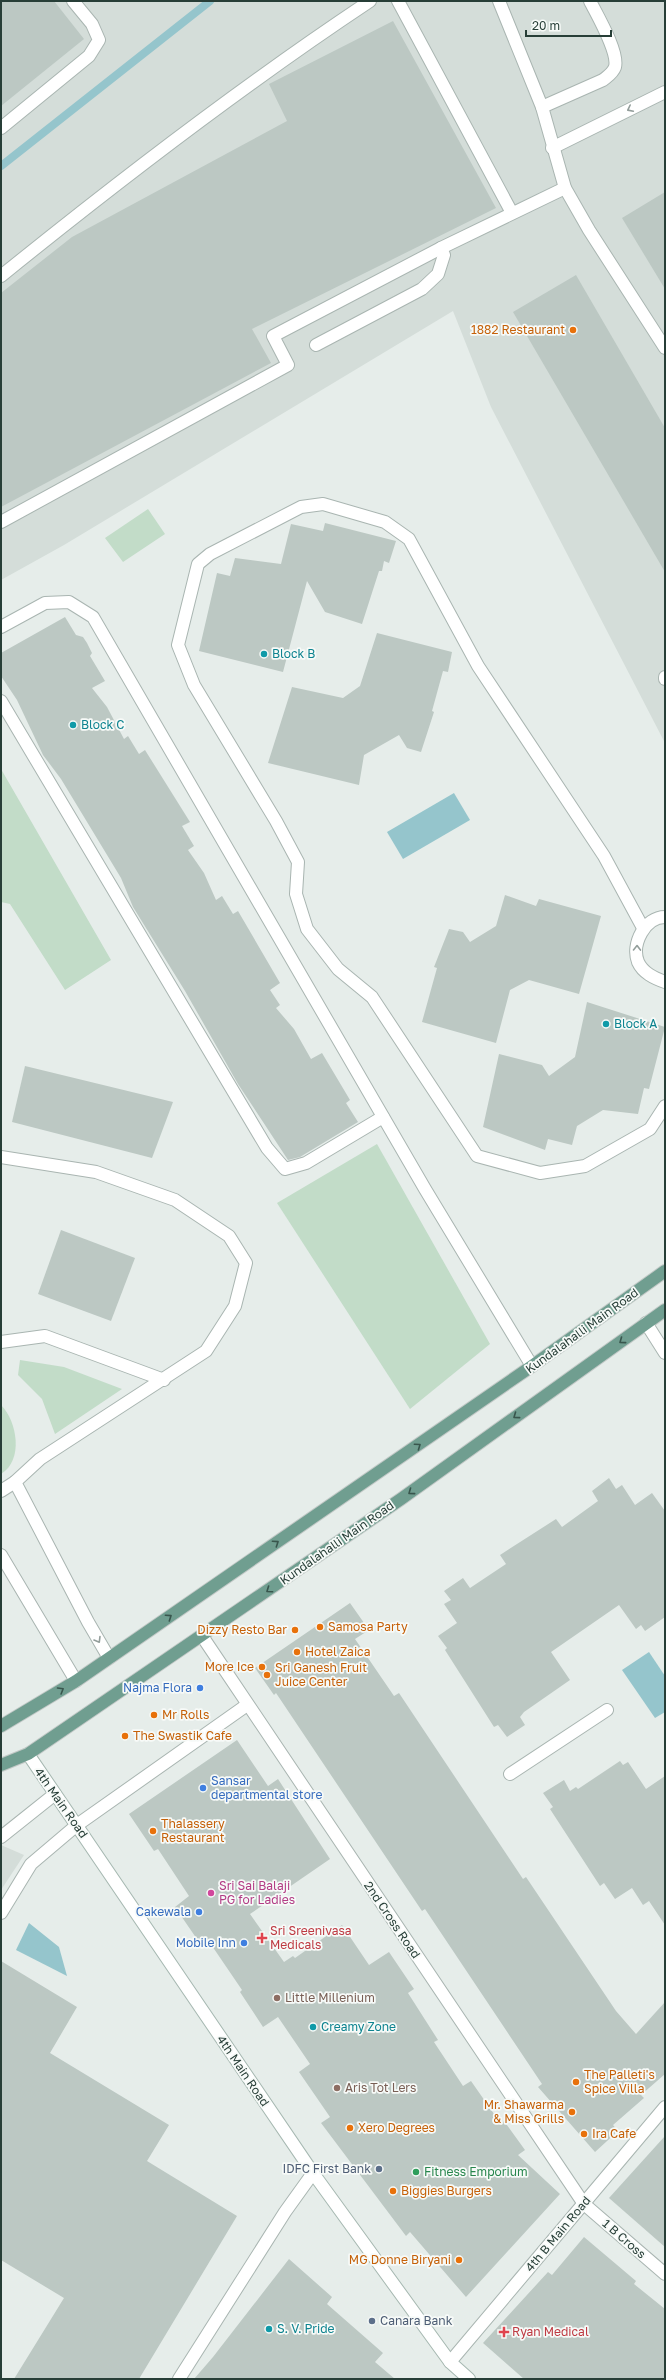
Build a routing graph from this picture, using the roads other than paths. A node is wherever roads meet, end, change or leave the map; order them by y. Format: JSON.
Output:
{"nodes":[{"id":1,"x":73,"y":1,"type":"edge"},
{"id":2,"x":370,"y":1,"type":"edge"},
{"id":3,"x":398,"y":1,"type":"edge"},
{"id":4,"x":499,"y":1,"type":"edge"},
{"id":5,"x":590,"y":1,"type":"edge"},
{"id":6,"x":665,"y":92,"type":"edge"},
{"id":7,"x":542,"y":107,"type":"junction"},
{"id":8,"x":1,"y":128,"type":"edge"},
{"id":9,"x":552,"y":148,"type":"junction"},
{"id":10,"x":565,"y":188,"type":"junction"},
{"id":11,"x":512,"y":213,"type":"junction"},
{"id":12,"x":441,"y":248,"type":"junction"},
{"id":13,"x":1,"y":276,"type":"edge"},
{"id":14,"x":316,"y":345,"type":"dead end"},
{"id":15,"x":665,"y":348,"type":"edge"},
{"id":16,"x":1,"y":522,"type":"edge"},
{"id":17,"x":1,"y":627,"type":"edge"},
{"id":18,"x":1,"y":700,"type":"edge"},
{"id":19,"x":665,"y":917,"type":"edge"},
{"id":20,"x":643,"y":928,"type":"junction"},
{"id":21,"x":665,"y":982,"type":"edge"},
{"id":22,"x":665,"y":1106,"type":"edge"},
{"id":23,"x":383,"y":1117,"type":"junction"},
{"id":24,"x":1,"y":1157,"type":"edge"},
{"id":25,"x":665,"y":1271,"type":"edge"},
{"id":26,"x":665,"y":1310,"type":"edge"},
{"id":27,"x":646,"y":1323,"type":"junction"},
{"id":28,"x":1,"y":1342,"type":"edge"},
{"id":29,"x":665,"y":1353,"type":"edge"},
{"id":30,"x":532,"y":1366,"type":"junction"},
{"id":31,"x":164,"y":1380,"type":"junction"},
{"id":32,"x":15,"y":1482,"type":"junction"},
{"id":33,"x":1,"y":1491,"type":"edge"},
{"id":34,"x":1,"y":1555,"type":"edge"},
{"id":35,"x":202,"y":1636,"type":"junction"},
{"id":36,"x":109,"y":1658,"type":"junction"},
{"id":37,"x":76,"y":1681,"type":"junction"},
{"id":38,"x":247,"y":1704,"type":"junction"},
{"id":39,"x":607,"y":1710,"type":"dead end"},
{"id":40,"x":1,"y":1726,"type":"edge"},
{"id":41,"x":28,"y":1754,"type":"junction"},
{"id":42,"x":1,"y":1765,"type":"edge"},
{"id":43,"x":510,"y":1774,"type":"dead end"},
{"id":44,"x":55,"y":1794,"type":"junction"},
{"id":45,"x":77,"y":1825,"type":"junction"},
{"id":46,"x":1,"y":1837,"type":"edge"},
{"id":47,"x":1,"y":1913,"type":"edge"},
{"id":48,"x":665,"y":2107,"type":"edge"},
{"id":49,"x":313,"y":2173,"type":"junction"},
{"id":50,"x":584,"y":2204,"type":"junction"},
{"id":51,"x":665,"y":2274,"type":"edge"},
{"id":52,"x":450,"y":2362,"type":"junction"},
{"id":53,"x":179,"y":2379,"type":"edge"},
{"id":54,"x":469,"y":2379,"type":"edge"}],
"edges":[{"from":1,"to":8,"type":"street"},
{"from":2,"to":13,"type":"street"},
{"from":3,"to":11,"type":"street"},
{"from":4,"to":7,"type":"street"},
{"from":5,"to":7,"type":"street"},
{"from":6,"to":9,"type":"street","one_way":true},
{"from":7,"to":9,"type":"street"},
{"from":9,"to":10,"type":"street"},
{"from":10,"to":11,"type":"street"},
{"from":10,"to":15,"type":"street"},
{"from":11,"to":12,"type":"street"},
{"from":12,"to":14,"type":"street"},
{"from":12,"to":16,"type":"street"},
{"from":17,"to":23,"type":"street"},
{"from":18,"to":23,"type":"street"},
{"from":19,"to":20,"type":"street"},
{"from":21,"to":20,"type":"street","one_way":true},
{"from":20,"to":22,"type":"street"},
{"from":23,"to":30,"type":"street"},
{"from":24,"to":31,"type":"street"},
{"from":25,"to":30,"type":"main road","name":"Kundalahalli Main Road"},
{"from":26,"to":27,"type":"main road","name":"Kundalahalli Main Road"},
{"from":27,"to":29,"type":"street"},
{"from":27,"to":35,"type":"main road","name":"Kundalahalli Main Road","one_way":true},
{"from":28,"to":31,"type":"street"},
{"from":36,"to":30,"type":"main road","name":"Kundalahalli Main Road","one_way":true},
{"from":31,"to":32,"type":"street"},
{"from":32,"to":33,"type":"street"},
{"from":32,"to":36,"type":"street","one_way":true},
{"from":34,"to":37,"type":"street"},
{"from":35,"to":38,"type":"street","name":"2nd Cross Road"},
{"from":35,"to":41,"type":"main road","name":"Kundalahalli Main Road"},
{"from":36,"to":37,"type":"main road","name":"Kundalahalli Main Road"},
{"from":40,"to":37,"type":"main road","name":"Kundalahalli Main Road","one_way":true},
{"from":38,"to":45,"type":"street"},
{"from":38,"to":50,"type":"street","name":"2nd Cross Road"},
{"from":39,"to":43,"type":"street"},
{"from":41,"to":42,"type":"main road","name":"Kundalahalli Main Road"},
{"from":41,"to":44,"type":"street","name":"4th Main Road"},
{"from":44,"to":45,"type":"street","name":"4th Main Road"},
{"from":44,"to":46,"type":"street"},
{"from":45,"to":47,"type":"street"},
{"from":45,"to":49,"type":"street","name":"4th Main Road"},
{"from":48,"to":50,"type":"street","name":"4th B Main Road"},
{"from":49,"to":52,"type":"street","name":"4th Main Road"},
{"from":49,"to":53,"type":"street"},
{"from":50,"to":51,"type":"street","name":"1 B Cross"},
{"from":50,"to":52,"type":"street","name":"4th B Main Road"},
{"from":52,"to":54,"type":"street","name":"4th Main Road"}]}
